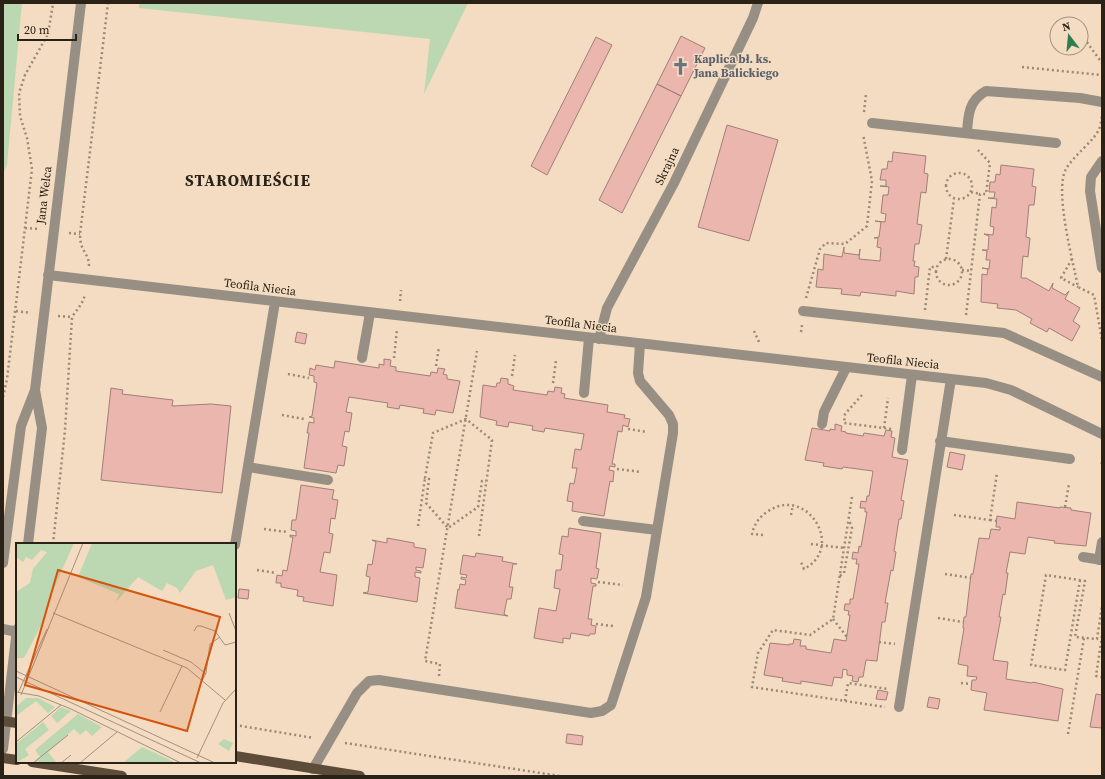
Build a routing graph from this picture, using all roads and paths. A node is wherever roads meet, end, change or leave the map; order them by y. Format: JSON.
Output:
{"nodes":[{"id":1,"x":81,"y":3,"type":"edge"},
{"id":2,"x":108,"y":3,"type":"edge"},
{"id":3,"x":758,"y":3,"type":"edge"},
{"id":4,"x":53,"y":4,"type":"edge"},
{"id":5,"x":1089,"y":45,"type":"edge"},
{"id":6,"x":1102,"y":64,"type":"edge"},
{"id":7,"x":1022,"y":67,"type":"dead end"},
{"id":8,"x":1102,"y":75,"type":"edge"},
{"id":9,"x":866,"y":94,"type":"dead end"},
{"id":10,"x":1102,"y":102,"type":"edge"},
{"id":11,"x":864,"y":115,"type":"dead end"},
{"id":12,"x":872,"y":123,"type":"dead end"},
{"id":13,"x":862,"y":129,"type":"dead end"},
{"id":14,"x":967,"y":133,"type":"junction"},
{"id":15,"x":1056,"y":143,"type":"dead end"},
{"id":16,"x":1102,"y":161,"type":"edge"},
{"id":17,"x":990,"y":163,"type":"dead end"},
{"id":18,"x":971,"y":192,"type":"junction"},
{"id":19,"x":980,"y":194,"type":"junction"},
{"id":20,"x":954,"y":199,"type":"junction"},
{"id":21,"x":25,"y":228,"type":"junction"},
{"id":22,"x":42,"y":230,"type":"dead end"},
{"id":23,"x":63,"y":232,"type":"dead end"},
{"id":24,"x":80,"y":234,"type":"junction"},
{"id":25,"x":1073,"y":258,"type":"dead end"},
{"id":26,"x":946,"y":259,"type":"junction"},
{"id":27,"x":937,"y":267,"type":"junction"},
{"id":28,"x":1102,"y":268,"type":"edge"},
{"id":29,"x":89,"y":269,"type":"dead end"},
{"id":30,"x":962,"y":270,"type":"junction"},
{"id":31,"x":971,"y":272,"type":"junction"},
{"id":32,"x":48,"y":275,"type":"junction"},
{"id":33,"x":87,"y":288,"type":"dead end"},
{"id":34,"x":1078,"y":288,"type":"dead end"},
{"id":35,"x":401,"y":290,"type":"dead end"},
{"id":36,"x":275,"y":302,"type":"junction"},
{"id":37,"x":399,"y":307,"type":"dead end"},
{"id":38,"x":16,"y":311,"type":"junction"},
{"id":39,"x":803,"y":311,"type":"junction"},
{"id":40,"x":32,"y":313,"type":"dead end"},
{"id":41,"x":370,"y":313,"type":"junction"},
{"id":42,"x":924,"y":314,"type":"dead end"},
{"id":43,"x":53,"y":315,"type":"dead end"},
{"id":44,"x":72,"y":317,"type":"junction"},
{"id":45,"x":966,"y":319,"type":"dead end"},
{"id":46,"x":398,"y":323,"type":"dead end"},
{"id":47,"x":801,"y":332,"type":"dead end"},
{"id":48,"x":594,"y":339,"type":"junction"},
{"id":49,"x":640,"y":344,"type":"junction"},
{"id":50,"x":439,"y":346,"type":"dead end"},
{"id":51,"x":477,"y":351,"type":"dead end"},
{"id":52,"x":515,"y":355,"type":"dead end"},
{"id":53,"x":362,"y":358,"type":"dead end"},
{"id":54,"x":394,"y":358,"type":"dead end"},
{"id":55,"x":556,"y":360,"type":"dead end"},
{"id":56,"x":436,"y":366,"type":"dead end"},
{"id":57,"x":846,"y":368,"type":"junction"},
{"id":58,"x":288,"y":374,"type":"dead end"},
{"id":59,"x":912,"y":375,"type":"junction"},
{"id":60,"x":512,"y":376,"type":"dead end"},
{"id":61,"x":1102,"y":377,"type":"edge"},
{"id":62,"x":309,"y":378,"type":"dead end"},
{"id":63,"x":951,"y":379,"type":"junction"},
{"id":64,"x":553,"y":383,"type":"dead end"},
{"id":65,"x":35,"y":390,"type":"junction"},
{"id":66,"x":584,"y":393,"type":"dead end"},
{"id":67,"x":862,"y":395,"type":"dead end"},
{"id":68,"x":3,"y":397,"type":"edge"},
{"id":69,"x":888,"y":398,"type":"dead end"},
{"id":70,"x":282,"y":415,"type":"dead end"},
{"id":71,"x":304,"y":419,"type":"dead end"},
{"id":72,"x":466,"y":419,"type":"junction"},
{"id":73,"x":822,"y":424,"type":"dead end"},
{"id":74,"x":884,"y":428,"type":"junction"},
{"id":75,"x":628,"y":429,"type":"dead end"},
{"id":76,"x":893,"y":429,"type":"dead end"},
{"id":77,"x":647,"y":432,"type":"dead end"},
{"id":78,"x":1102,"y":434,"type":"edge"},
{"id":79,"x":940,"y":441,"type":"junction"},
{"id":80,"x":902,"y":450,"type":"dead end"},
{"id":81,"x":1070,"y":459,"type":"dead end"},
{"id":82,"x":248,"y":467,"type":"junction"},
{"id":83,"x":617,"y":469,"type":"dead end"},
{"id":84,"x":641,"y":472,"type":"dead end"},
{"id":85,"x":997,"y":473,"type":"dead end"},
{"id":86,"x":425,"y":478,"type":"junction"},
{"id":87,"x":328,"y":480,"type":"dead end"},
{"id":88,"x":486,"y":482,"type":"junction"},
{"id":89,"x":1069,"y":484,"type":"dead end"},
{"id":90,"x":852,"y":497,"type":"dead end"},
{"id":91,"x":793,"y":505,"type":"junction"},
{"id":92,"x":1065,"y":507,"type":"dead end"},
{"id":93,"x":791,"y":515,"type":"dead end"},
{"id":94,"x":954,"y":515,"type":"dead end"},
{"id":95,"x":990,"y":520,"type":"junction"},
{"id":96,"x":996,"y":520,"type":"dead end"},
{"id":97,"x":582,"y":521,"type":"dead end"},
{"id":98,"x":848,"y":522,"type":"junction"},
{"id":99,"x":418,"y":526,"type":"dead end"},
{"id":100,"x":448,"y":528,"type":"junction"},
{"id":101,"x":264,"y":529,"type":"dead end"},
{"id":102,"x":657,"y":530,"type":"junction"},
{"id":103,"x":287,"y":532,"type":"dead end"},
{"id":104,"x":479,"y":536,"type":"dead end"},
{"id":105,"x":763,"y":536,"type":"dead end"},
{"id":106,"x":1102,"y":542,"type":"edge"},
{"id":107,"x":28,"y":543,"type":"edge"},
{"id":108,"x":53,"y":543,"type":"edge"},
{"id":109,"x":235,"y":543,"type":"edge"},
{"id":110,"x":812,"y":544,"type":"dead end"},
{"id":111,"x":821,"y":545,"type":"junction"},
{"id":112,"x":844,"y":548,"type":"junction"},
{"id":113,"x":1083,"y":557,"type":"dead end"},
{"id":114,"x":1101,"y":560,"type":"edge"},
{"id":115,"x":801,"y":562,"type":"dead end"},
{"id":116,"x":3,"y":563,"type":"edge"},
{"id":117,"x":257,"y":570,"type":"dead end"},
{"id":118,"x":276,"y":573,"type":"dead end"},
{"id":119,"x":945,"y":574,"type":"dead end"},
{"id":120,"x":840,"y":576,"type":"junction"},
{"id":121,"x":971,"y":578,"type":"dead end"},
{"id":122,"x":1080,"y":580,"type":"junction"},
{"id":123,"x":598,"y":582,"type":"dead end"},
{"id":124,"x":623,"y":585,"type":"dead end"},
{"id":125,"x":1102,"y":606,"type":"edge"},
{"id":126,"x":938,"y":618,"type":"dead end"},
{"id":127,"x":833,"y":619,"type":"junction"},
{"id":128,"x":963,"y":622,"type":"dead end"},
{"id":129,"x":596,"y":624,"type":"dead end"},
{"id":130,"x":613,"y":626,"type":"dead end"},
{"id":131,"x":3,"y":629,"type":"edge"},
{"id":132,"x":16,"y":630,"type":"edge"},
{"id":133,"x":1102,"y":636,"type":"edge"},
{"id":134,"x":846,"y":638,"type":"dead end"},
{"id":135,"x":1084,"y":638,"type":"junction"},
{"id":136,"x":16,"y":642,"type":"edge"},
{"id":137,"x":879,"y":642,"type":"dead end"},
{"id":138,"x":897,"y":644,"type":"dead end"},
{"id":139,"x":1102,"y":676,"type":"edge"},
{"id":140,"x":438,"y":680,"type":"dead end"},
{"id":141,"x":961,"y":683,"type":"dead end"},
{"id":142,"x":971,"y":684,"type":"dead end"},
{"id":143,"x":890,"y":689,"type":"dead end"},
{"id":144,"x":845,"y":701,"type":"junction"},
{"id":145,"x":899,"y":707,"type":"dead end"},
{"id":146,"x":887,"y":708,"type":"dead end"},
{"id":147,"x":9,"y":722,"type":"edge"},
{"id":148,"x":236,"y":726,"type":"edge"},
{"id":149,"x":1068,"y":734,"type":"dead end"},
{"id":150,"x":320,"y":739,"type":"dead end"},
{"id":151,"x":344,"y":743,"type":"dead end"},
{"id":152,"x":3,"y":749,"type":"edge"},
{"id":153,"x":236,"y":756,"type":"edge"},
{"id":154,"x":3,"y":758,"type":"edge"},
{"id":155,"x":16,"y":760,"type":"edge"},
{"id":156,"x":38,"y":763,"type":"edge"},
{"id":157,"x":313,"y":769,"type":"junction"},
{"id":158,"x":122,"y":776,"type":"edge"},
{"id":159,"x":360,"y":776,"type":"edge"},
{"id":160,"x":560,"y":776,"type":"edge"}],
"edges":[{"from":1,"to":32,"type":"street","name":"Jana Welca"},
{"from":2,"to":24,"type":"path"},
{"from":3,"to":48,"type":"street","name":"Skrajna"},
{"from":4,"to":21,"type":"path"},
{"from":5,"to":6,"type":"path"},
{"from":7,"to":8,"type":"path"},
{"from":9,"to":11,"type":"path"},
{"from":10,"to":14,"type":"street"},
{"from":12,"to":14,"type":"street"},
{"from":13,"to":39,"type":"path"},
{"from":14,"to":15,"type":"street"},
{"from":16,"to":28,"type":"street"},
{"from":17,"to":19,"type":"path"},
{"from":18,"to":19,"type":"path"},
{"from":18,"to":20,"type":"path"},
{"from":18,"to":20,"type":"path"},
{"from":19,"to":31,"type":"path"},
{"from":20,"to":26,"type":"path"},
{"from":21,"to":22,"type":"path"},
{"from":21,"to":38,"type":"path"},
{"from":23,"to":24,"type":"path"},
{"from":24,"to":29,"type":"path"},
{"from":25,"to":34,"type":"path"},
{"from":26,"to":27,"type":"path"},
{"from":26,"to":30,"type":"path"},
{"from":27,"to":30,"type":"path"},
{"from":27,"to":42,"type":"path"},
{"from":30,"to":31,"type":"path"},
{"from":31,"to":45,"type":"path"},
{"from":32,"to":36,"type":"street","name":"Teofila Niecia"},
{"from":32,"to":65,"type":"street","name":"Jana Welca"},
{"from":33,"to":44,"type":"path"},
{"from":35,"to":37,"type":"path"},
{"from":36,"to":41,"type":"street","name":"Teofila Niecia"},
{"from":36,"to":82,"type":"street"},
{"from":38,"to":40,"type":"path"},
{"from":38,"to":68,"type":"path"},
{"from":39,"to":47,"type":"path"},
{"from":39,"to":61,"type":"street"},
{"from":41,"to":48,"type":"street","name":"Teofila Niecia"},
{"from":41,"to":53,"type":"street"},
{"from":43,"to":44,"type":"path"},
{"from":44,"to":108,"type":"path"},
{"from":46,"to":54,"type":"path"},
{"from":48,"to":49,"type":"street","name":"Teofila Niecia"},
{"from":48,"to":66,"type":"street","name":"Skrajna"},
{"from":49,"to":57,"type":"street","name":"Teofila Niecia"},
{"from":49,"to":102,"type":"street"},
{"from":50,"to":56,"type":"path"},
{"from":51,"to":72,"type":"path"},
{"from":52,"to":60,"type":"path"},
{"from":55,"to":64,"type":"path"},
{"from":57,"to":59,"type":"street","name":"Teofila Niecia"},
{"from":57,"to":73,"type":"street"},
{"from":58,"to":62,"type":"path"},
{"from":59,"to":63,"type":"street","name":"Teofila Niecia"},
{"from":59,"to":80,"type":"street"},
{"from":63,"to":78,"type":"street","name":"Teofila Niecia"},
{"from":63,"to":79,"type":"street"},
{"from":65,"to":107,"type":"street","name":"Jana Welca"},
{"from":65,"to":116,"type":"street","name":"Jana Welca"},
{"from":67,"to":74,"type":"path"},
{"from":69,"to":74,"type":"path"},
{"from":70,"to":71,"type":"path"},
{"from":72,"to":86,"type":"path"},
{"from":72,"to":88,"type":"path"},
{"from":72,"to":100,"type":"path"},
{"from":74,"to":76,"type":"path"},
{"from":75,"to":77,"type":"path"},
{"from":79,"to":81,"type":"street"},
{"from":79,"to":145,"type":"street"},
{"from":82,"to":87,"type":"street"},
{"from":82,"to":109,"type":"street"},
{"from":83,"to":84,"type":"path"},
{"from":85,"to":95,"type":"path"},
{"from":86,"to":99,"type":"path"},
{"from":86,"to":100,"type":"path"},
{"from":88,"to":100,"type":"path"},
{"from":88,"to":104,"type":"path"},
{"from":89,"to":92,"type":"path"},
{"from":90,"to":98,"type":"path"},
{"from":91,"to":93,"type":"path"},
{"from":91,"to":105,"type":"path"},
{"from":91,"to":111,"type":"path"},
{"from":94,"to":95,"type":"path"},
{"from":95,"to":96,"type":"path"},
{"from":97,"to":102,"type":"street"},
{"from":98,"to":112,"type":"path"},
{"from":98,"to":120,"type":"path"},
{"from":100,"to":140,"type":"path"},
{"from":101,"to":103,"type":"path"},
{"from":102,"to":157,"type":"street"},
{"from":106,"to":114,"type":"street"},
{"from":110,"to":111,"type":"path"},
{"from":111,"to":112,"type":"path"},
{"from":111,"to":115,"type":"path"},
{"from":112,"to":120,"type":"path"},
{"from":113,"to":114,"type":"street"},
{"from":117,"to":118,"type":"path"},
{"from":119,"to":121,"type":"path"},
{"from":120,"to":127,"type":"path"},
{"from":122,"to":122,"type":"path"},
{"from":122,"to":135,"type":"path"},
{"from":123,"to":124,"type":"path"},
{"from":125,"to":135,"type":"path"},
{"from":126,"to":128,"type":"path"},
{"from":127,"to":134,"type":"path"},
{"from":127,"to":144,"type":"path"},
{"from":129,"to":130,"type":"path"},
{"from":131,"to":132,"type":"street"},
{"from":133,"to":139,"type":"path"},
{"from":135,"to":149,"type":"path"},
{"from":136,"to":147,"type":"street"},
{"from":137,"to":138,"type":"path"},
{"from":141,"to":142,"type":"path"},
{"from":143,"to":144,"type":"path"},
{"from":144,"to":146,"type":"path"},
{"from":147,"to":152,"type":"street"},
{"from":148,"to":150,"type":"path"},
{"from":151,"to":160,"type":"path"},
{"from":153,"to":157,"type":"main road"},
{"from":154,"to":155,"type":"main road"},
{"from":156,"to":158,"type":"main road"},
{"from":157,"to":159,"type":"main road"}]}
